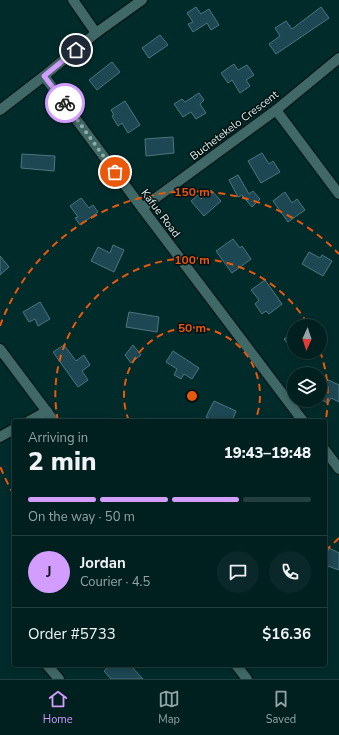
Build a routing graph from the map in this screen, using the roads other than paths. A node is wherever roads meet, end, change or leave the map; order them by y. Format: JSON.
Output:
{"nodes":[{"id":1,"x":73,"y":0,"type":"edge"},
{"id":2,"x":142,"y":0,"type":"edge"},
{"id":3,"x":96,"y":33,"type":"junction"},
{"id":4,"x":339,"y":58,"type":"edge"},
{"id":5,"x":44,"y":76,"type":"junction"},
{"id":6,"x":0,"y":110,"type":"edge"},
{"id":7,"x":276,"y":110,"type":"junction"},
{"id":8,"x":339,"y":194,"type":"edge"},
{"id":9,"x":142,"y":208,"type":"junction"},
{"id":10,"x":0,"y":349,"type":"edge"},
{"id":11,"x":47,"y":411,"type":"junction"},
{"id":12,"x":33,"y":419,"type":"edge"},
{"id":13,"x":53,"y":419,"type":"edge"},
{"id":14,"x":301,"y":419,"type":"edge"},
{"id":15,"x":12,"y":430,"type":"edge"},
{"id":16,"x":0,"y":438,"type":"edge"},
{"id":17,"x":327,"y":453,"type":"edge"},
{"id":18,"x":339,"y":469,"type":"edge"},
{"id":19,"x":48,"y":667,"type":"edge"},
{"id":20,"x":238,"y":667,"type":"edge"},
{"id":21,"x":59,"y":679,"type":"edge"},
{"id":22,"x":247,"y":679,"type":"edge"}],
"edges":[{"from":1,"to":3,"type":"street"},
{"from":2,"to":3,"type":"street"},
{"from":3,"to":5,"type":"street"},
{"from":4,"to":7,"type":"street","name":"Buchetekelo Crescent"},
{"from":5,"to":6,"type":"street"},
{"from":5,"to":9,"type":"street","name":"Kafue Road"},
{"from":7,"to":8,"type":"street"},
{"from":7,"to":9,"type":"street","name":"Buchetekelo Crescent"},
{"from":9,"to":14,"type":"street","name":"Kafue Road"},
{"from":10,"to":11,"type":"street"},
{"from":11,"to":12,"type":"street"},
{"from":11,"to":13,"type":"street"},
{"from":15,"to":16,"type":"street"},
{"from":17,"to":18,"type":"street"},
{"from":19,"to":21,"type":"street"},
{"from":20,"to":22,"type":"street"}]}
